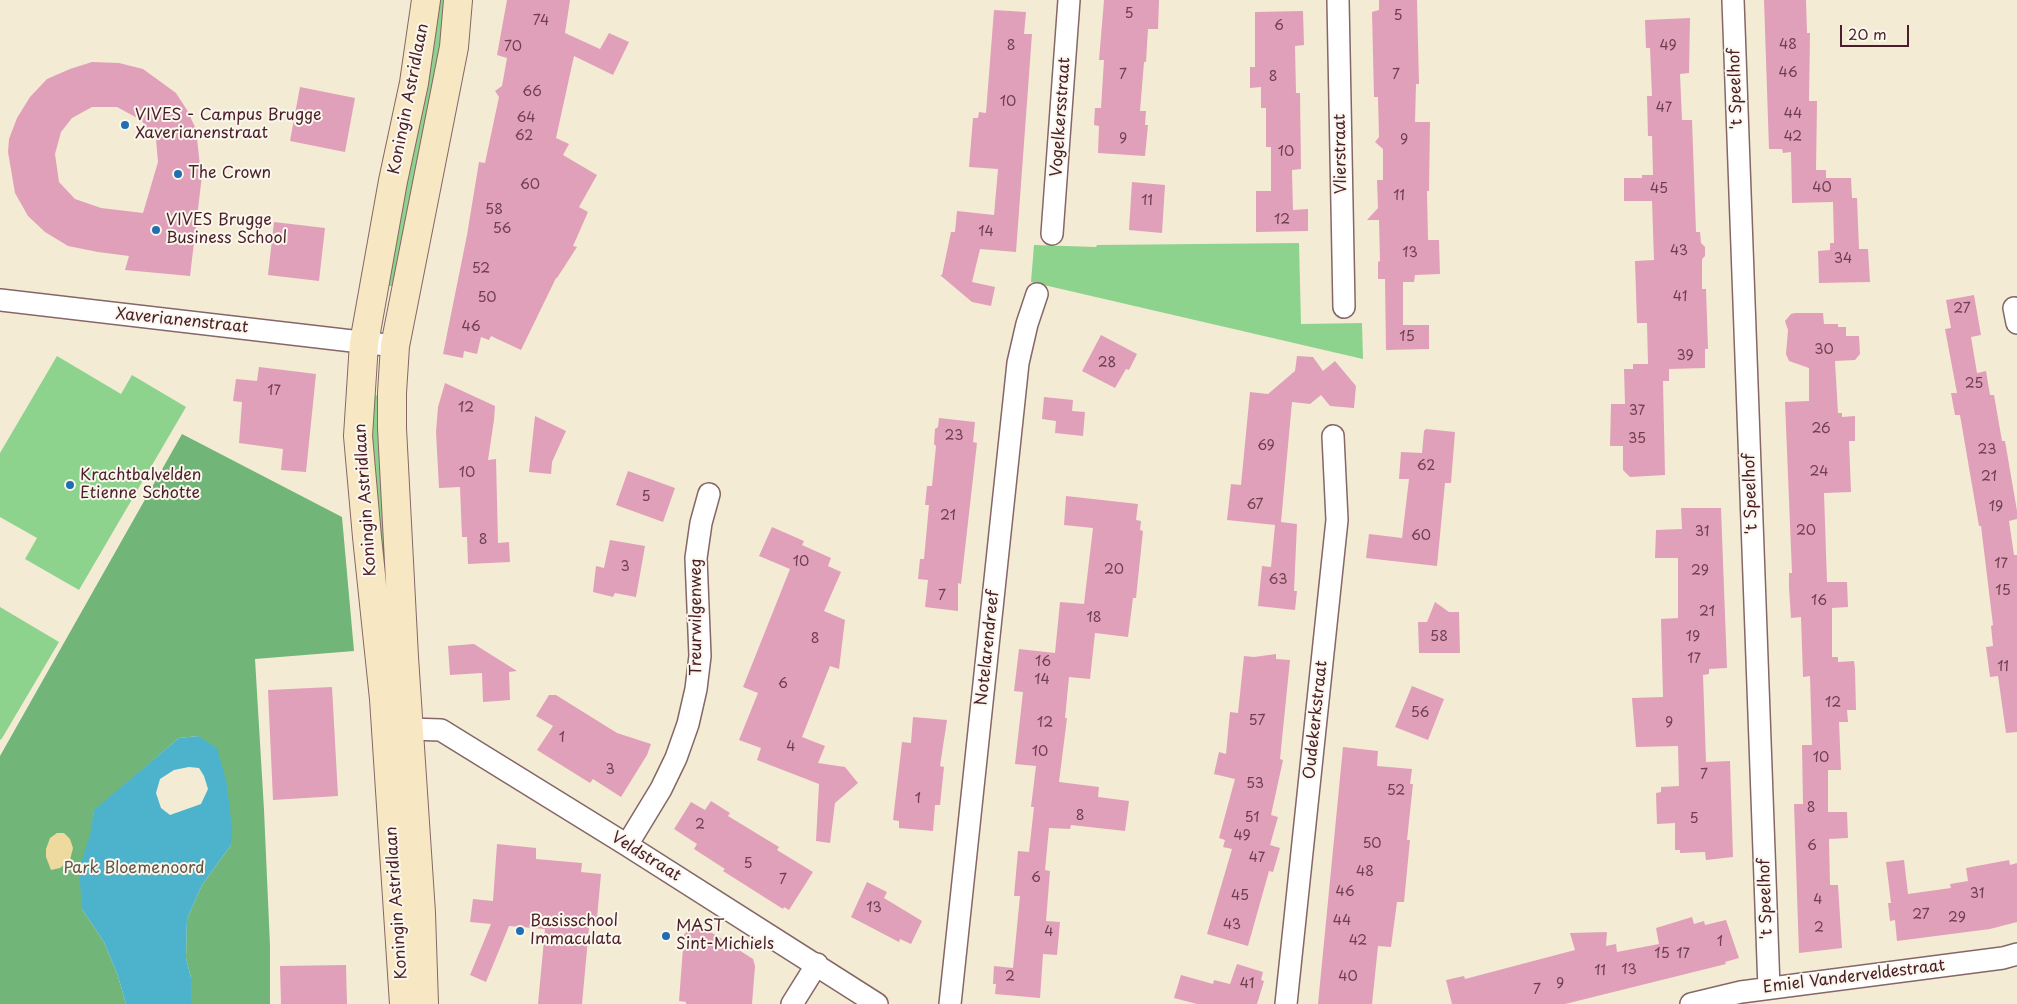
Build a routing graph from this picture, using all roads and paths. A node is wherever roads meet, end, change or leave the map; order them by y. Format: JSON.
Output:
{"nodes":[{"id":1,"x":426,"y":0,"type":"edge"},
{"id":2,"x":458,"y":0,"type":"edge"},
{"id":3,"x":1069,"y":0,"type":"edge"},
{"id":4,"x":1338,"y":0,"type":"edge"},
{"id":5,"x":1733,"y":0,"type":"edge"},
{"id":6,"x":1052,"y":234,"type":"dead end"},
{"id":7,"x":1038,"y":294,"type":"dead end"},
{"id":8,"x":0,"y":300,"type":"edge"},
{"id":9,"x":1344,"y":307,"type":"dead end"},
{"id":10,"x":364,"y":343,"type":"junction"},
{"id":11,"x":395,"y":346,"type":"junction"},
{"id":12,"x":1333,"y":436,"type":"dead end"},
{"id":13,"x":709,"y":494,"type":"dead end"},
{"id":14,"x":409,"y":730,"type":"junction"},
{"id":15,"x":627,"y":844,"type":"junction"},
{"id":16,"x":2017,"y":954,"type":"edge"},
{"id":17,"x":817,"y":964,"type":"junction"},
{"id":18,"x":1769,"y":988,"type":"junction"},
{"id":19,"x":404,"y":1004,"type":"edge"},
{"id":20,"x":424,"y":1004,"type":"edge"},
{"id":21,"x":792,"y":1004,"type":"edge"},
{"id":22,"x":877,"y":1004,"type":"edge"},
{"id":23,"x":950,"y":1004,"type":"edge"},
{"id":24,"x":1286,"y":1004,"type":"edge"},
{"id":25,"x":1691,"y":1004,"type":"edge"}],
"edges":[{"from":1,"to":10,"type":"main road","name":"Koningin Astridlaan"},
{"from":2,"to":11,"type":"main road","name":"Koningin Astridlaan"},
{"from":3,"to":6,"type":"street","name":"Vogelkersstraat"},
{"from":4,"to":9,"type":"street","name":"Vlierstraat"},
{"from":5,"to":18,"type":"street","name":"'t Speelhof"},
{"from":7,"to":23,"type":"street","name":"Notelarendreef"},
{"from":8,"to":10,"type":"street","name":"Xaverianenstraat"},
{"from":10,"to":11,"type":"street","name":"Xaverianenstraat"},
{"from":10,"to":19,"type":"main road","name":"Koningin Astridlaan"},
{"from":11,"to":14,"type":"main road","name":"Koningin Astridlaan"},
{"from":12,"to":24,"type":"street","name":"Oudekerkstraat"},
{"from":13,"to":15,"type":"street","name":"Treurwilgenweg"},
{"from":14,"to":15,"type":"street","name":"Veldstraat"},
{"from":14,"to":20,"type":"main road","name":"Koningin Astridlaan"},
{"from":15,"to":17,"type":"street","name":"Veldstraat"},
{"from":16,"to":18,"type":"street","name":"Emiel Vanderveldestraat"},
{"from":17,"to":21,"type":"street"},
{"from":17,"to":22,"type":"street","name":"Veldstraat"},
{"from":18,"to":25,"type":"street","name":"Emiel Vanderveldestraat"}]}
